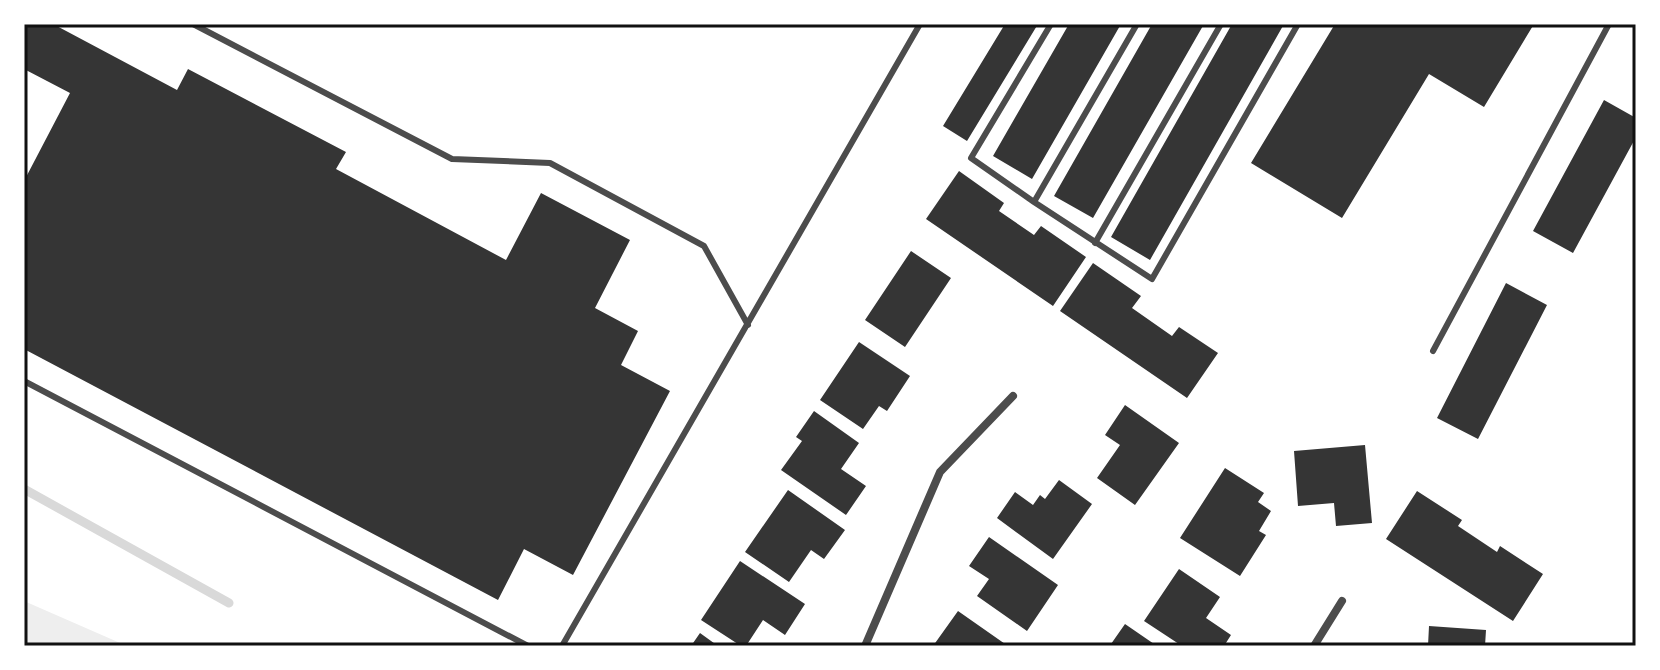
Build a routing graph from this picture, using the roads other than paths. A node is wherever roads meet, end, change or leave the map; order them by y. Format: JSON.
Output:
{"nodes":[{"id":1,"x":193,"y":24,"type":"edge"},
{"id":2,"x":920,"y":24,"type":"edge"},
{"id":3,"x":1051,"y":24,"type":"edge"},
{"id":4,"x":1137,"y":24,"type":"edge"},
{"id":5,"x":1221,"y":24,"type":"edge"},
{"id":6,"x":1298,"y":24,"type":"edge"},
{"id":7,"x":1609,"y":24,"type":"edge"},
{"id":8,"x":1034,"y":202,"type":"junction"},
{"id":9,"x":1095,"y":243,"type":"junction"},
{"id":10,"x":748,"y":325,"type":"junction"},
{"id":11,"x":1433,"y":351,"type":"dead end"},
{"id":12,"x":24,"y":381,"type":"edge"},
{"id":13,"x":1013,"y":396,"type":"dead end"},
{"id":14,"x":1342,"y":601,"type":"dead end"},
{"id":15,"x":528,"y":646,"type":"edge"},
{"id":16,"x":562,"y":646,"type":"edge"},
{"id":17,"x":865,"y":646,"type":"edge"},
{"id":18,"x":1314,"y":646,"type":"edge"}],
"edges":[{"from":1,"to":10,"type":"lane"},
{"from":2,"to":10,"type":"lane"},
{"from":3,"to":8,"type":"lane"},
{"from":4,"to":8,"type":"lane"},
{"from":5,"to":9,"type":"lane"},
{"from":6,"to":9,"type":"lane"},
{"from":7,"to":11,"type":"lane"},
{"from":8,"to":9,"type":"lane"},
{"from":10,"to":16,"type":"lane"},
{"from":12,"to":15,"type":"lane"},
{"from":13,"to":17,"type":"street"},
{"from":14,"to":18,"type":"street"}]}
